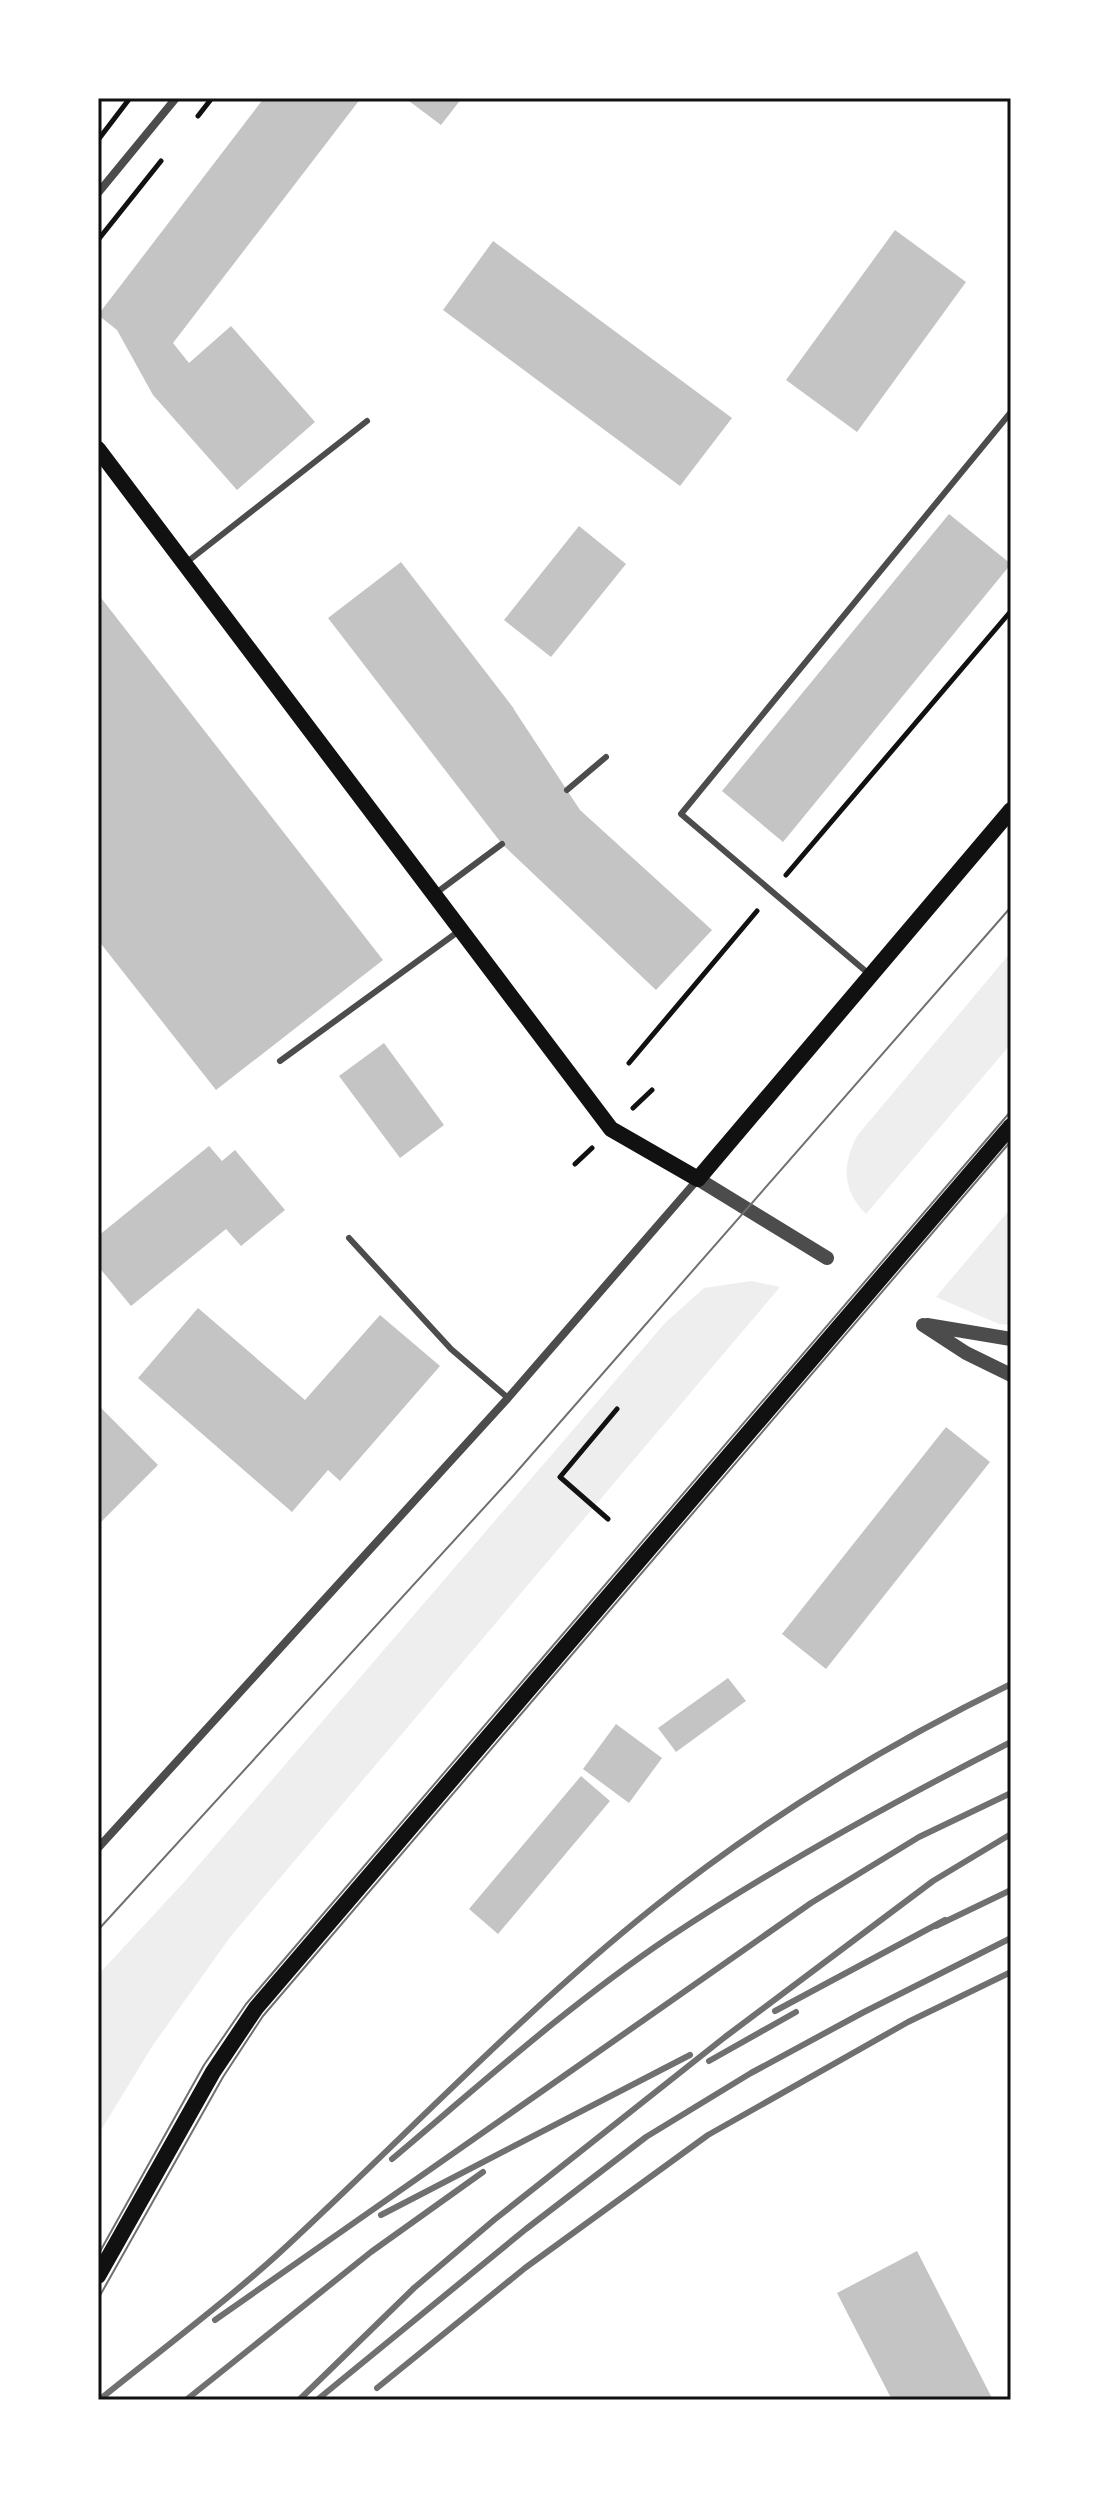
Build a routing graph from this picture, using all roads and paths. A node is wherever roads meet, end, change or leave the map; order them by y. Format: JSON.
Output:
{"nodes":[{"id":1,"x":130,"y":98,"type":"edge"},
{"id":2,"x":176,"y":98,"type":"edge"},
{"id":3,"x":212,"y":98,"type":"edge"},
{"id":4,"x":193,"y":122,"type":"dead end"},
{"id":5,"x":98,"y":140,"type":"edge"},
{"id":6,"x":164,"y":157,"type":"dead end"},
{"id":7,"x":98,"y":193,"type":"edge"},
{"id":8,"x":98,"y":240,"type":"edge"},
{"id":9,"x":1011,"y":412,"type":"edge"},
{"id":10,"x":367,"y":421,"type":"dead end"},
{"id":11,"x":98,"y":449,"type":"edge"},
{"id":12,"x":184,"y":564,"type":"junction"},
{"id":13,"x":1011,"y":611,"type":"edge"},
{"id":14,"x":606,"y":757,"type":"dead end"},
{"id":15,"x":567,"y":790,"type":"dead end"},
{"id":16,"x":1011,"y":810,"type":"edge"},
{"id":17,"x":502,"y":844,"type":"dead end"},
{"id":18,"x":436,"y":893,"type":"junction"},
{"id":19,"x":771,"y":894,"type":"junction"},
{"id":20,"x":462,"y":929,"type":"junction"},
{"id":21,"x":871,"y":977,"type":"junction"},
{"id":22,"x":280,"y":1061,"type":"dead end"},
{"id":23,"x":629,"y":1063,"type":"dead end"},
{"id":24,"x":1011,"y":1126,"type":"edge"},
{"id":25,"x":698,"y":1179,"type":"junction"},
{"id":26,"x":349,"y":1238,"type":"dead end"},
{"id":27,"x":827,"y":1258,"type":"dead end"},
{"id":28,"x":1011,"y":1339,"type":"edge"},
{"id":29,"x":1011,"y":1375,"type":"edge"},
{"id":30,"x":508,"y":1398,"type":"junction"},
{"id":31,"x":617,"y":1409,"type":"dead end"},
{"id":32,"x":608,"y":1519,"type":"dead end"},
{"id":33,"x":98,"y":1848,"type":"edge"},
{"id":34,"x":98,"y":2276,"type":"edge"}],
"edges":[{"from":1,"to":5,"type":"path"},
{"from":2,"to":7,"type":"street"},
{"from":3,"to":4,"type":"path"},
{"from":6,"to":8,"type":"path"},
{"from":9,"to":19,"type":"lane"},
{"from":10,"to":12,"type":"lane"},
{"from":11,"to":12,"type":"main road"},
{"from":12,"to":18,"type":"main road"},
{"from":13,"to":19,"type":"path"},
{"from":14,"to":15,"type":"lane"},
{"from":16,"to":21,"type":"main road"},
{"from":17,"to":18,"type":"lane"},
{"from":18,"to":20,"type":"main road"},
{"from":19,"to":21,"type":"lane"},
{"from":19,"to":23,"type":"path"},
{"from":20,"to":22,"type":"lane"},
{"from":20,"to":25,"type":"main road"},
{"from":21,"to":25,"type":"main road"},
{"from":24,"to":34,"type":"main road"},
{"from":25,"to":27,"type":"street"},
{"from":25,"to":30,"type":"street"},
{"from":26,"to":30,"type":"lane"},
{"from":28,"to":29,"type":"street"},
{"from":30,"to":33,"type":"street"},
{"from":31,"to":32,"type":"path"}]}
